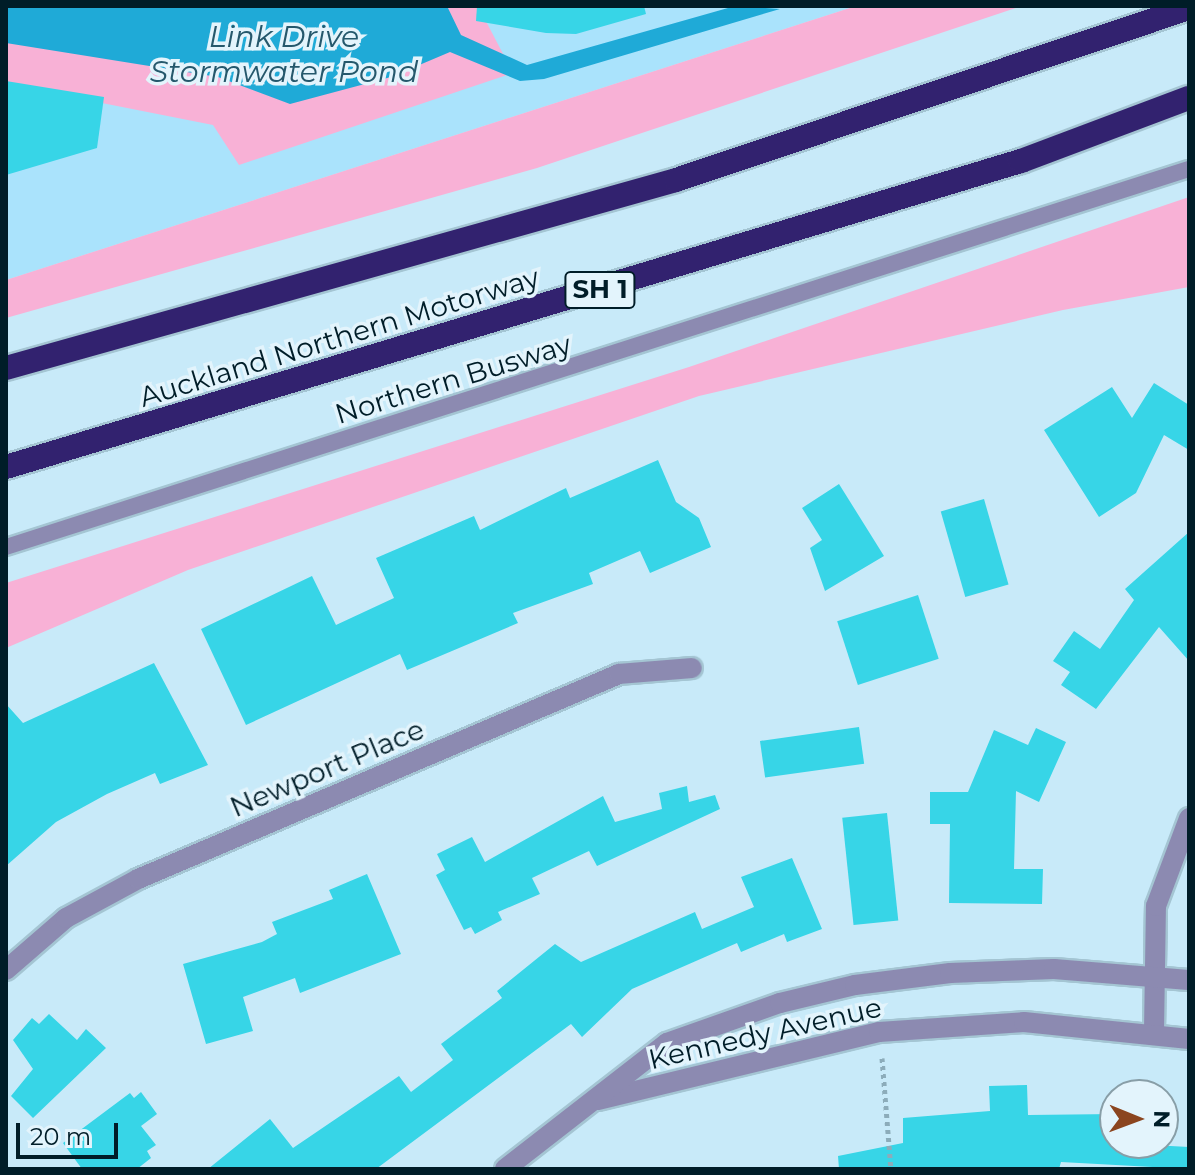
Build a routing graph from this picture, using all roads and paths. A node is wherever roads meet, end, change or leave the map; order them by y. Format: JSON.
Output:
{"nodes":[{"id":1,"x":1189,"y":8,"type":"edge"},
{"id":2,"x":1189,"y":98,"type":"edge"},
{"id":3,"x":1189,"y":169,"type":"edge"},
{"id":4,"x":6,"y":368,"type":"edge"},
{"id":5,"x":6,"y":467,"type":"edge"},
{"id":6,"x":6,"y":547,"type":"edge"},
{"id":7,"x":692,"y":668,"type":"dead end"},
{"id":8,"x":1189,"y":818,"type":"edge"},
{"id":9,"x":6,"y":970,"type":"edge"},
{"id":10,"x":1155,"y":973,"type":"junction"},
{"id":11,"x":1189,"y":980,"type":"edge"},
{"id":12,"x":1154,"y":1031,"type":"junction"},
{"id":13,"x":1189,"y":1039,"type":"edge"},
{"id":14,"x":882,"y":1057,"type":"dead end"},
{"id":15,"x":594,"y":1101,"type":"junction"},
{"id":16,"x":505,"y":1169,"type":"edge"},
{"id":17,"x":891,"y":1169,"type":"edge"}],
"edges":[{"from":1,"to":4,"type":"highway","name":"Auckland Northern Motorway"},
{"from":2,"to":5,"type":"highway","name":"Auckland Northern Motorway","number":"SH 1"},
{"from":3,"to":6,"type":"lane","name":"Northern Busway"},
{"from":7,"to":9,"type":"street","name":"Newport Place"},
{"from":8,"to":10,"type":"street"},
{"from":10,"to":11,"type":"street","name":"Kennedy Avenue"},
{"from":10,"to":12,"type":"street"},
{"from":10,"to":15,"type":"street","name":"Kennedy Avenue"},
{"from":12,"to":13,"type":"street","name":"Kennedy Avenue"},
{"from":12,"to":15,"type":"street","name":"Kennedy Avenue"},
{"from":14,"to":17,"type":"path"},
{"from":15,"to":16,"type":"street","name":"Kennedy Avenue"}]}
